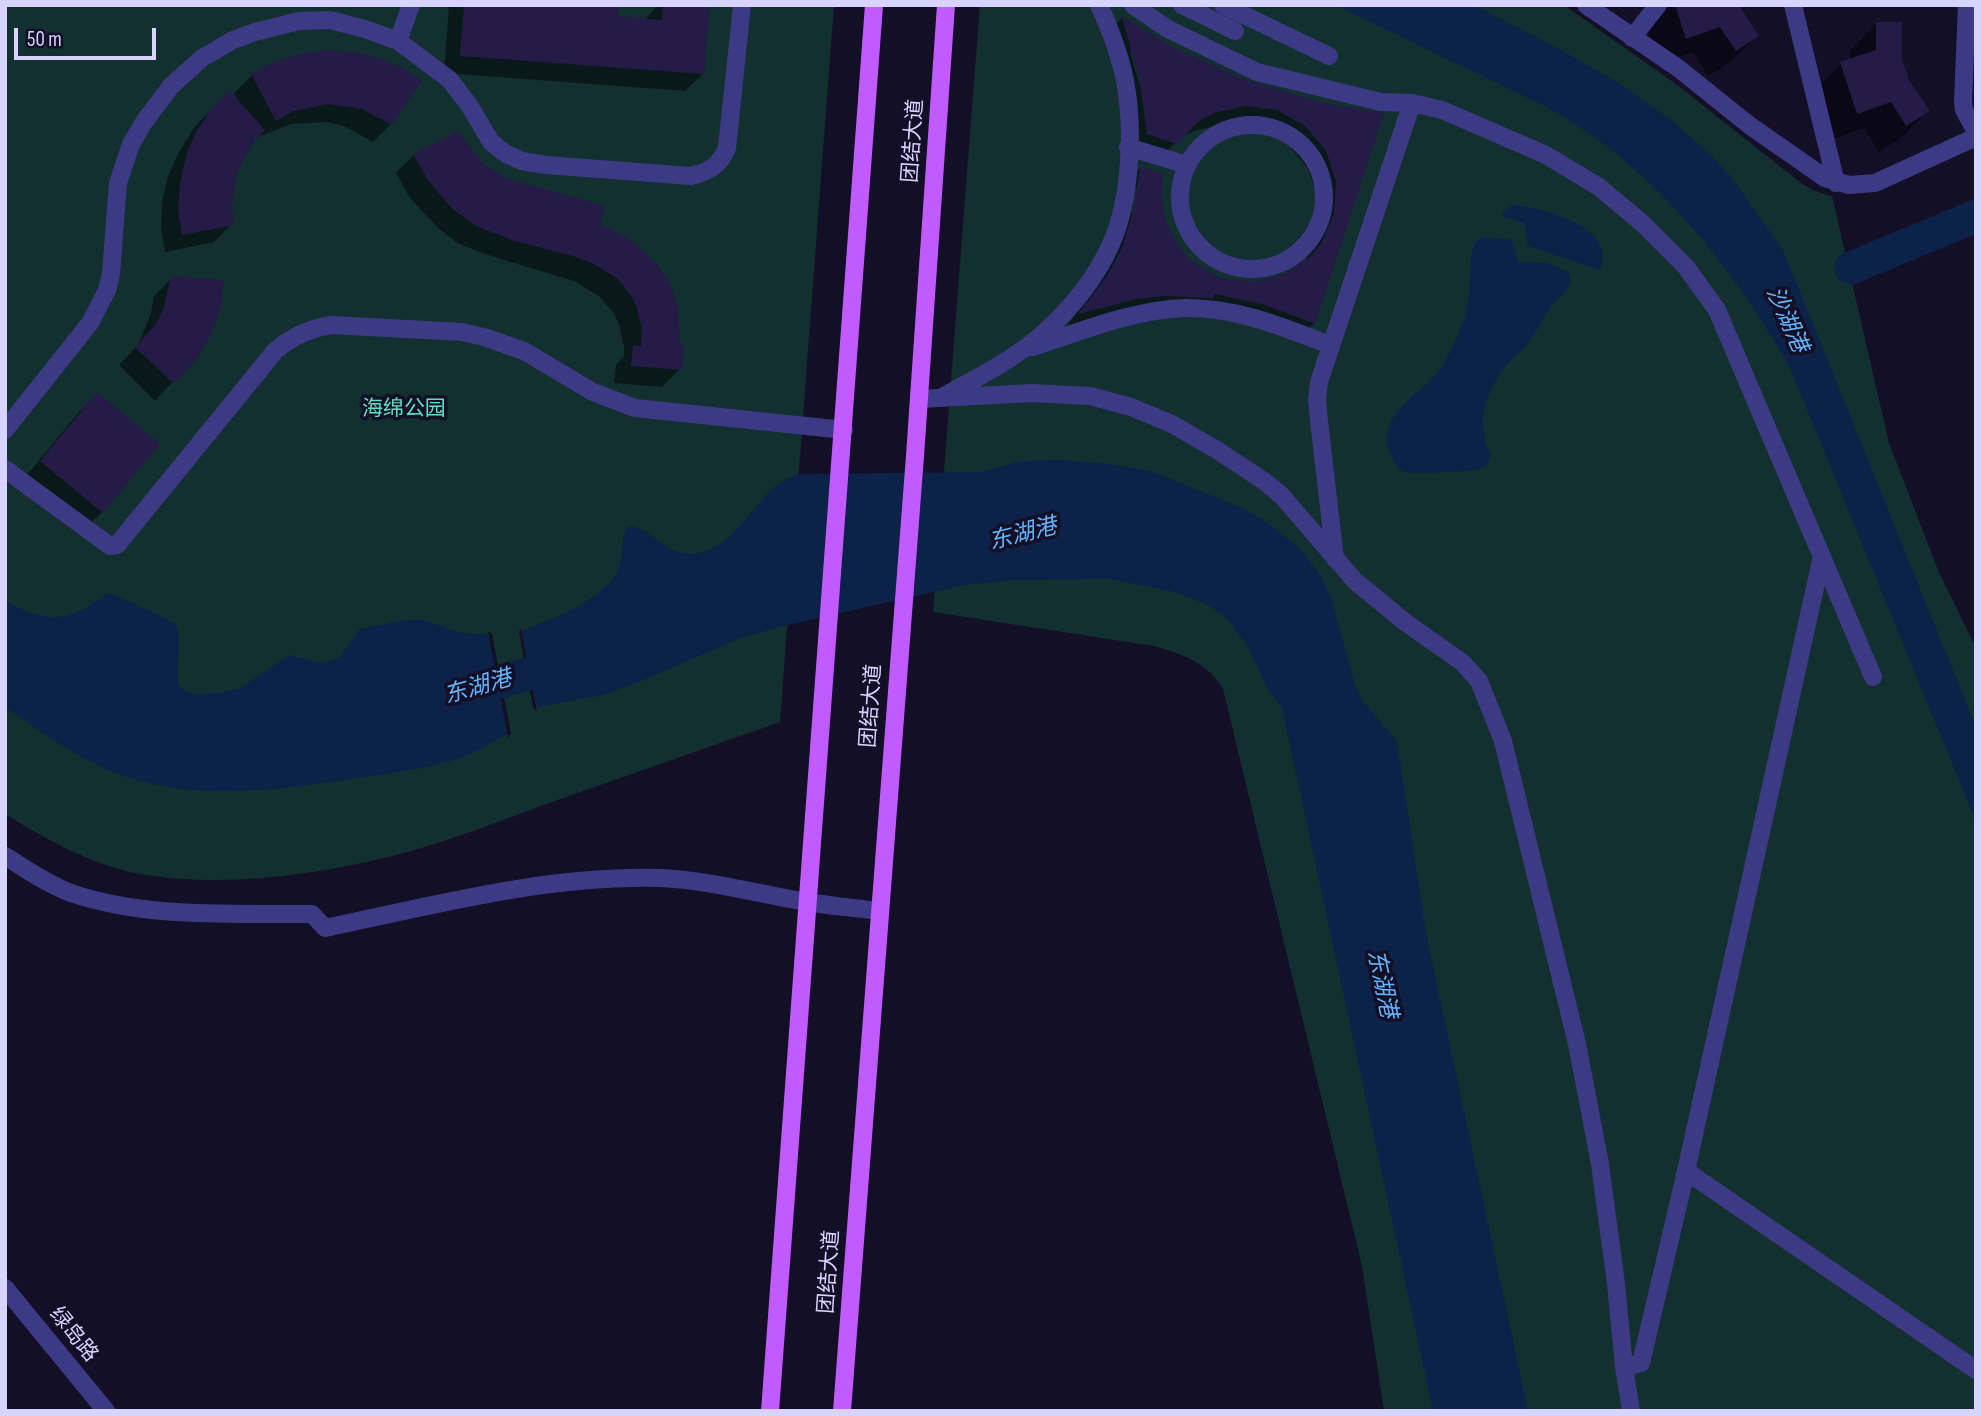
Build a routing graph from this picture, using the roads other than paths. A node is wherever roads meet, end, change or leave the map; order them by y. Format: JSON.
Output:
{"nodes":[{"id":1,"x":411,"y":5,"type":"edge"},
{"id":2,"x":742,"y":5,"type":"edge"},
{"id":3,"x":874,"y":5,"type":"edge"},
{"id":4,"x":946,"y":5,"type":"edge"},
{"id":5,"x":1099,"y":5,"type":"edge"},
{"id":6,"x":1133,"y":5,"type":"edge"},
{"id":7,"x":1182,"y":5,"type":"edge"},
{"id":8,"x":1223,"y":5,"type":"edge"},
{"id":9,"x":1586,"y":5,"type":"edge"},
{"id":10,"x":1658,"y":5,"type":"edge"},
{"id":11,"x":1793,"y":5,"type":"edge"},
{"id":12,"x":1966,"y":5,"type":"edge"},
{"id":13,"x":300,"y":13,"type":"edge"},
{"id":14,"x":1235,"y":31,"type":"dead end"},
{"id":15,"x":1632,"y":38,"type":"junction"},
{"id":16,"x":398,"y":41,"type":"junction"},
{"id":17,"x":1329,"y":56,"type":"dead end"},
{"id":18,"x":1412,"y":103,"type":"junction"},
{"id":19,"x":1976,"y":132,"type":"edge"},
{"id":20,"x":1976,"y":137,"type":"edge"},
{"id":21,"x":1128,"y":147,"type":"junction"},
{"id":22,"x":1187,"y":165,"type":"junction"},
{"id":23,"x":1836,"y":183,"type":"junction"},
{"id":24,"x":1330,"y":345,"type":"junction"},
{"id":25,"x":1022,"y":350,"type":"junction"},
{"id":26,"x":941,"y":398,"type":"junction"},
{"id":27,"x":919,"y":399,"type":"junction"},
{"id":28,"x":5,"y":430,"type":"edge"},
{"id":29,"x":843,"y":438,"type":"junction"},
{"id":30,"x":5,"y":469,"type":"edge"},
{"id":31,"x":1822,"y":555,"type":"junction"},
{"id":32,"x":1335,"y":559,"type":"junction"},
{"id":33,"x":1873,"y":677,"type":"dead end"},
{"id":34,"x":5,"y":856,"type":"edge"},
{"id":35,"x":809,"y":902,"type":"junction"},
{"id":36,"x":880,"y":911,"type":"junction"},
{"id":37,"x":1686,"y":1171,"type":"junction"},
{"id":38,"x":5,"y":1288,"type":"edge"},
{"id":39,"x":1623,"y":1367,"type":"junction"},
{"id":40,"x":1976,"y":1370,"type":"edge"},
{"id":41,"x":106,"y":1411,"type":"edge"},
{"id":42,"x":770,"y":1411,"type":"edge"},
{"id":43,"x":842,"y":1411,"type":"edge"},
{"id":44,"x":1631,"y":1411,"type":"edge"}],
"edges":[{"from":1,"to":16,"type":"street"},
{"from":2,"to":16,"type":"street"},
{"from":3,"to":29,"type":"main road"},
{"from":4,"to":27,"type":"main road","name":"团结大道"},
{"from":5,"to":21,"type":"street"},
{"from":6,"to":18,"type":"street"},
{"from":7,"to":14,"type":"street"},
{"from":8,"to":17,"type":"street"},
{"from":9,"to":15,"type":"street"},
{"from":10,"to":15,"type":"street"},
{"from":11,"to":23,"type":"street"},
{"from":12,"to":19,"type":"street"},
{"from":13,"to":16,"type":"street"},
{"from":13,"to":28,"type":"street"},
{"from":15,"to":23,"type":"street"},
{"from":18,"to":24,"type":"street"},
{"from":18,"to":31,"type":"street"},
{"from":20,"to":23,"type":"street"},
{"from":21,"to":22,"type":"street"},
{"from":21,"to":25,"type":"street"},
{"from":22,"to":22,"type":"street"},
{"from":24,"to":25,"type":"street"},
{"from":24,"to":32,"type":"street"},
{"from":25,"to":26,"type":"street"},
{"from":26,"to":27,"type":"street"},
{"from":26,"to":32,"type":"street"},
{"from":27,"to":36,"type":"main road","name":"团结大道"},
{"from":29,"to":30,"type":"street"},
{"from":29,"to":35,"type":"main road"},
{"from":31,"to":33,"type":"street"},
{"from":31,"to":37,"type":"street"},
{"from":32,"to":39,"type":"street"},
{"from":34,"to":35,"type":"street"},
{"from":35,"to":36,"type":"street"},
{"from":35,"to":42,"type":"main road"},
{"from":36,"to":43,"type":"main road","name":"团结大道"},
{"from":37,"to":39,"type":"street"},
{"from":37,"to":40,"type":"street"},
{"from":38,"to":41,"type":"street","name":"绿岛路"},
{"from":39,"to":44,"type":"street"}]}
